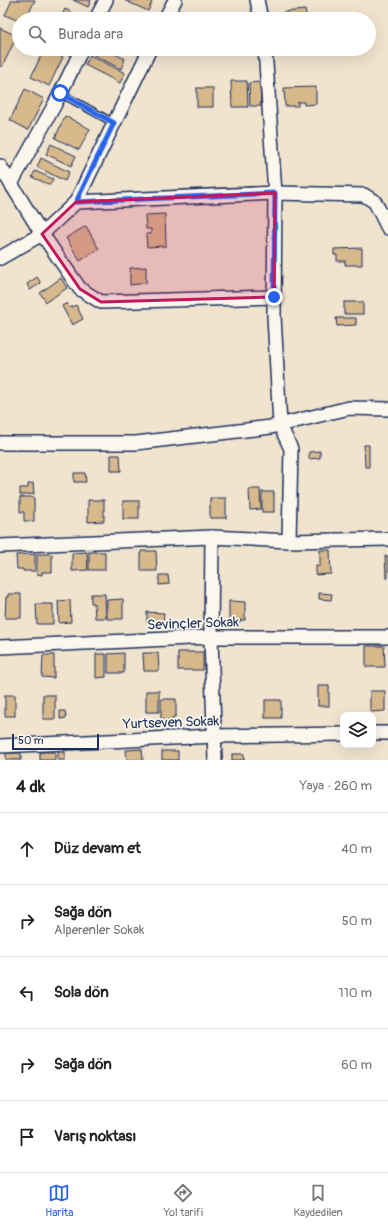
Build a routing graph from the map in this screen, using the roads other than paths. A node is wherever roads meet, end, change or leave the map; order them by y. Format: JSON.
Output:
{"nodes":[{"id":1,"x":106,"y":0,"type":"edge"},
{"id":2,"x":175,"y":0,"type":"edge"},
{"id":3,"x":257,"y":0,"type":"edge"},
{"id":4,"x":100,"y":12,"type":"edge"},
{"id":5,"x":169,"y":12,"type":"edge"},
{"id":6,"x":260,"y":12,"type":"edge"},
{"id":7,"x":78,"y":56,"type":"edge"},
{"id":8,"x":147,"y":56,"type":"edge"},
{"id":9,"x":265,"y":56,"type":"edge"},
{"id":10,"x":60,"y":93,"type":"junction"},
{"id":11,"x":114,"y":123,"type":"junction"},
{"id":12,"x":0,"y":166,"type":"edge"},
{"id":13,"x":11,"y":184,"type":"junction"},
{"id":14,"x":275,"y":193,"type":"junction"},
{"id":15,"x":76,"y":202,"type":"junction"},
{"id":16,"x":388,"y":228,"type":"edge"},
{"id":17,"x":42,"y":234,"type":"junction"},
{"id":18,"x":0,"y":258,"type":"edge"},
{"id":19,"x":274,"y":297,"type":"junction"},
{"id":20,"x":388,"y":409,"type":"edge"},
{"id":21,"x":280,"y":425,"type":"junction"},
{"id":22,"x":0,"y":443,"type":"edge"},
{"id":23,"x":212,"y":537,"type":"junction"},
{"id":24,"x":388,"y":539,"type":"edge"},
{"id":25,"x":289,"y":541,"type":"junction"},
{"id":26,"x":0,"y":546,"type":"edge"},
{"id":27,"x":211,"y":637,"type":"junction"},
{"id":28,"x":388,"y":637,"type":"edge"},
{"id":29,"x":0,"y":647,"type":"edge"},
{"id":30,"x":376,"y":733,"type":"edge"},
{"id":31,"x":388,"y":733,"type":"edge"},
{"id":32,"x":340,"y":734,"type":"edge"},
{"id":33,"x":215,"y":736,"type":"junction"},
{"id":34,"x":0,"y":746,"type":"edge"},
{"id":35,"x":215,"y":760,"type":"edge"}],
"edges":[{"from":1,"to":4,"type":"street"},
{"from":2,"to":5,"type":"street"},
{"from":3,"to":6,"type":"street"},
{"from":7,"to":10,"type":"street"},
{"from":8,"to":11,"type":"street"},
{"from":9,"to":14,"type":"street"},
{"from":10,"to":11,"type":"lane"},
{"from":10,"to":13,"type":"street"},
{"from":11,"to":15,"type":"street"},
{"from":12,"to":13,"type":"street"},
{"from":13,"to":17,"type":"street"},
{"from":14,"to":15,"type":"street"},
{"from":14,"to":16,"type":"street"},
{"from":14,"to":19,"type":"street"},
{"from":15,"to":17,"type":"street"},
{"from":17,"to":18,"type":"street"},
{"from":17,"to":19,"type":"street"},
{"from":19,"to":21,"type":"street"},
{"from":20,"to":21,"type":"street"},
{"from":21,"to":22,"type":"street"},
{"from":21,"to":25,"type":"street"},
{"from":23,"to":25,"type":"street"},
{"from":23,"to":26,"type":"street"},
{"from":23,"to":27,"type":"street"},
{"from":24,"to":25,"type":"street"},
{"from":27,"to":28,"type":"street","name":"Sevinçler Sokak"},
{"from":27,"to":29,"type":"street","name":"Sevinçler Sokak"},
{"from":27,"to":33,"type":"street"},
{"from":30,"to":31,"type":"street"},
{"from":32,"to":33,"type":"street","name":"Yurtseven Sokak"},
{"from":33,"to":34,"type":"street","name":"Yurtseven Sokak"},
{"from":33,"to":35,"type":"street"}]}
